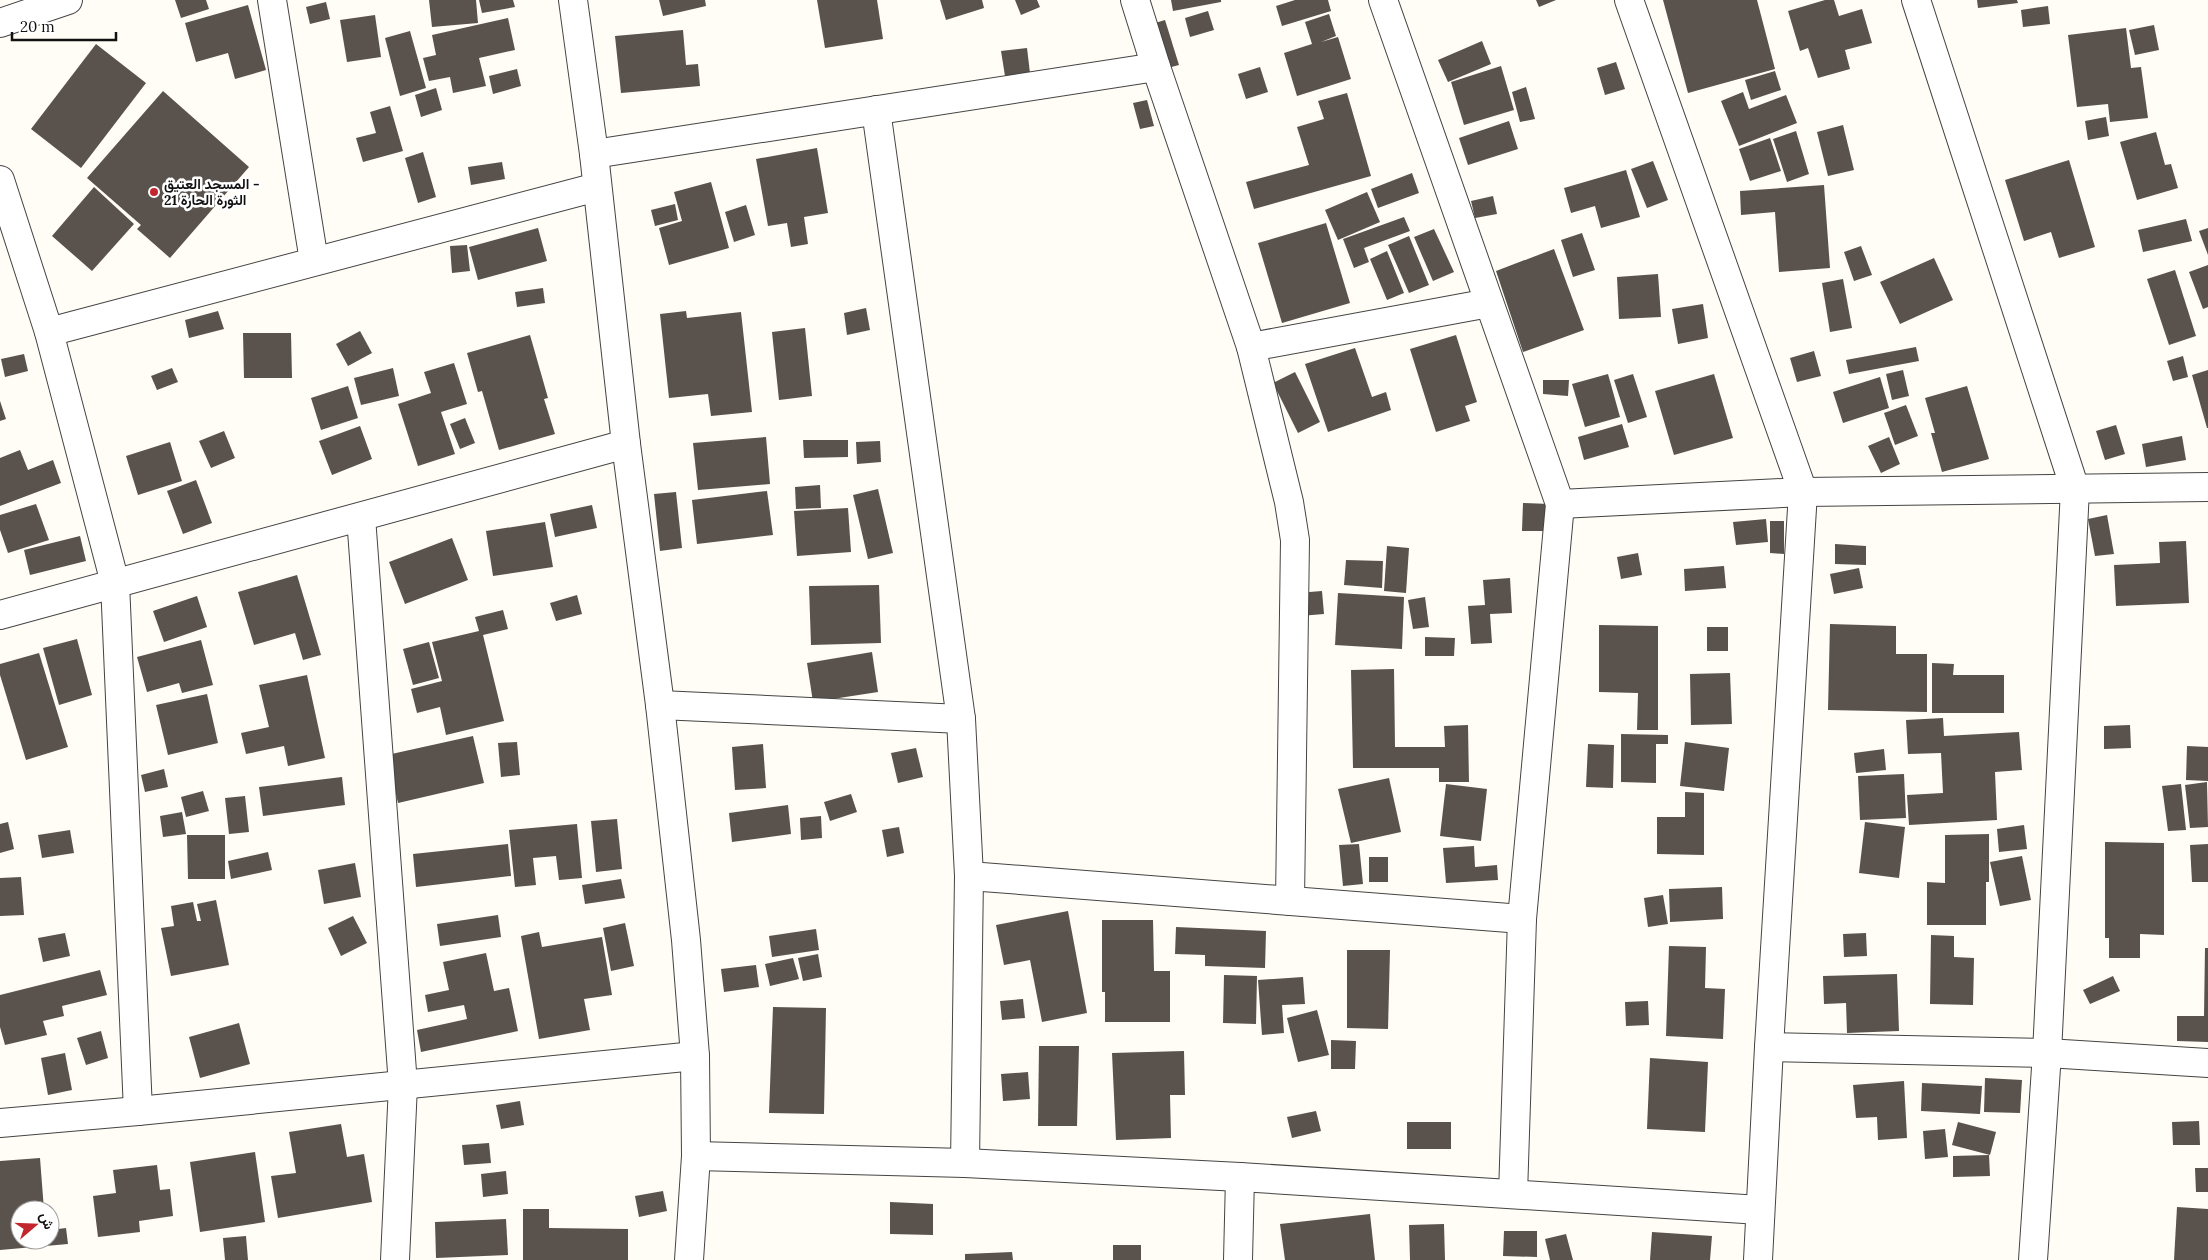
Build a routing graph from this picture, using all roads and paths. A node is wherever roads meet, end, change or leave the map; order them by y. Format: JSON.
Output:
{"nodes":[{"id":1,"x":68,"y":0,"type":"edge"},
{"id":2,"x":272,"y":0,"type":"edge"},
{"id":3,"x":573,"y":0,"type":"edge"},
{"id":4,"x":1135,"y":0,"type":"edge"},
{"id":5,"x":1383,"y":0,"type":"edge"},
{"id":6,"x":1629,"y":0,"type":"edge"},
{"id":7,"x":1916,"y":0,"type":"edge"},
{"id":8,"x":0,"y":23,"type":"edge"},
{"id":9,"x":1156,"y":67,"type":"junction"},
{"id":10,"x":876,"y":110,"type":"junction"},
{"id":11,"x":594,"y":154,"type":"junction"},
{"id":12,"x":0,"y":180,"type":"edge"},
{"id":13,"x":597,"y":187,"type":"junction"},
{"id":14,"x":314,"y":262,"type":"junction"},
{"id":15,"x":1489,"y":302,"type":"junction"},
{"id":16,"x":49,"y":332,"type":"junction"},
{"id":17,"x":1251,"y":347,"type":"junction"},
{"id":18,"x":626,"y":444,"type":"junction"},
{"id":19,"x":2208,"y":487,"type":"edge"},
{"id":20,"x":2075,"y":489,"type":"junction"},
{"id":21,"x":1804,"y":492,"type":"junction"},
{"id":22,"x":1560,"y":504,"type":"junction"},
{"id":23,"x":361,"y":517,"type":"junction"},
{"id":24,"x":115,"y":583,"type":"junction"},
{"id":25,"x":0,"y":615,"type":"edge"},
{"id":26,"x":660,"y":705,"type":"junction"},
{"id":27,"x":961,"y":719,"type":"junction"},
{"id":28,"x":969,"y":876,"type":"junction"},
{"id":29,"x":1290,"y":901,"type":"junction"},
{"id":30,"x":1522,"y":919,"type":"junction"},
{"id":31,"x":1768,"y":1047,"type":"junction"},
{"id":32,"x":2046,"y":1053,"type":"junction"},
{"id":33,"x":695,"y":1056,"type":"junction"},
{"id":34,"x":2208,"y":1062,"type":"edge"},
{"id":35,"x":403,"y":1085,"type":"junction"},
{"id":36,"x":138,"y":1111,"type":"junction"},
{"id":37,"x":0,"y":1123,"type":"edge"},
{"id":38,"x":696,"y":1156,"type":"junction"},
{"id":39,"x":965,"y":1163,"type":"junction"},
{"id":40,"x":1240,"y":1177,"type":"junction"},
{"id":41,"x":1512,"y":1194,"type":"junction"},
{"id":42,"x":1760,"y":1210,"type":"junction"},
{"id":43,"x":395,"y":1260,"type":"edge"},
{"id":44,"x":689,"y":1260,"type":"edge"},
{"id":45,"x":1238,"y":1260,"type":"edge"},
{"id":46,"x":1758,"y":1260,"type":"edge"},
{"id":47,"x":2033,"y":1260,"type":"edge"}],
"edges":[{"from":1,"to":8,"type":"street"},
{"from":2,"to":14,"type":"street"},
{"from":3,"to":11,"type":"street"},
{"from":4,"to":9,"type":"street"},
{"from":5,"to":15,"type":"street"},
{"from":6,"to":21,"type":"street"},
{"from":7,"to":20,"type":"street"},
{"from":9,"to":10,"type":"street"},
{"from":9,"to":17,"type":"street"},
{"from":10,"to":11,"type":"street"},
{"from":10,"to":27,"type":"street"},
{"from":11,"to":13,"type":"street"},
{"from":12,"to":16,"type":"street"},
{"from":13,"to":14,"type":"street"},
{"from":13,"to":18,"type":"street"},
{"from":14,"to":16,"type":"street"},
{"from":15,"to":17,"type":"street"},
{"from":15,"to":22,"type":"street"},
{"from":16,"to":24,"type":"street"},
{"from":17,"to":29,"type":"street"},
{"from":18,"to":23,"type":"street"},
{"from":18,"to":26,"type":"street"},
{"from":19,"to":20,"type":"street"},
{"from":20,"to":21,"type":"street"},
{"from":20,"to":32,"type":"street"},
{"from":21,"to":22,"type":"street"},
{"from":21,"to":31,"type":"street"},
{"from":22,"to":30,"type":"street"},
{"from":23,"to":24,"type":"street"},
{"from":23,"to":35,"type":"street"},
{"from":24,"to":25,"type":"street"},
{"from":24,"to":36,"type":"street"},
{"from":26,"to":27,"type":"street"},
{"from":26,"to":33,"type":"street"},
{"from":27,"to":28,"type":"street"},
{"from":28,"to":29,"type":"street"},
{"from":28,"to":39,"type":"street"},
{"from":29,"to":30,"type":"street"},
{"from":30,"to":41,"type":"street"},
{"from":31,"to":32,"type":"street"},
{"from":31,"to":42,"type":"street"},
{"from":32,"to":34,"type":"street"},
{"from":32,"to":47,"type":"street"},
{"from":33,"to":35,"type":"street"},
{"from":33,"to":38,"type":"street"},
{"from":35,"to":36,"type":"street"},
{"from":35,"to":43,"type":"street"},
{"from":36,"to":37,"type":"street"},
{"from":38,"to":39,"type":"street"},
{"from":38,"to":44,"type":"street"},
{"from":39,"to":40,"type":"street"},
{"from":40,"to":41,"type":"street"},
{"from":40,"to":45,"type":"street"},
{"from":41,"to":42,"type":"street"},
{"from":42,"to":46,"type":"street"}]}
